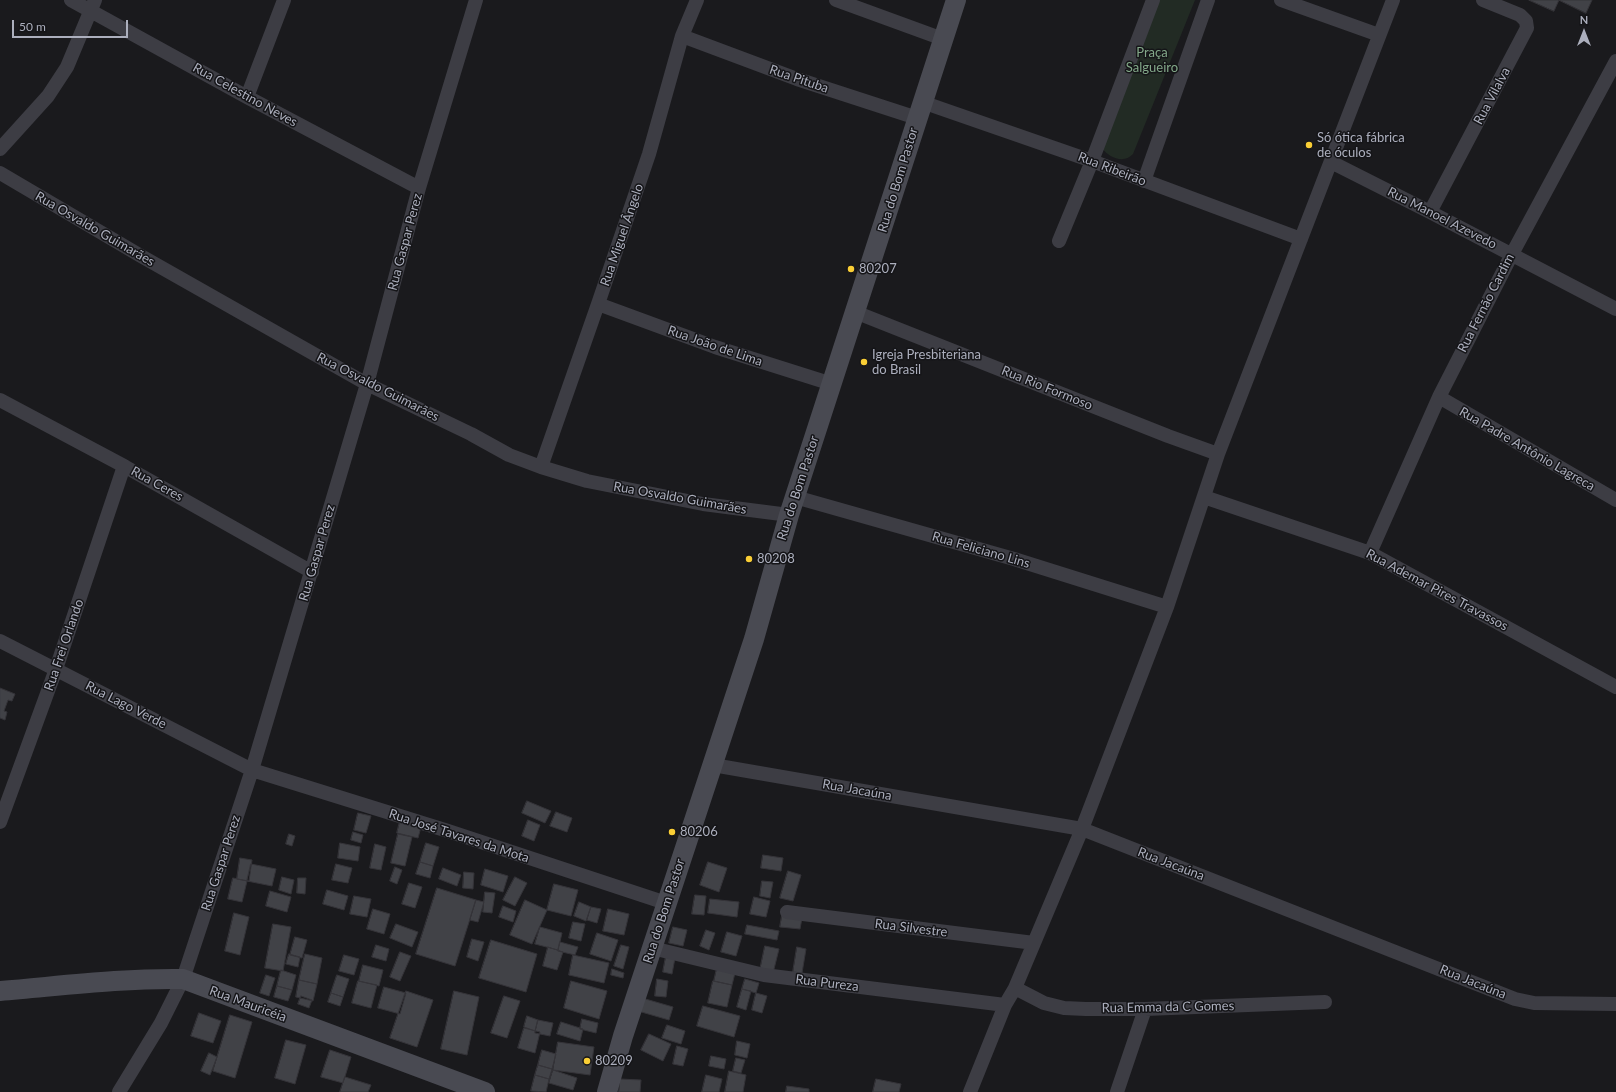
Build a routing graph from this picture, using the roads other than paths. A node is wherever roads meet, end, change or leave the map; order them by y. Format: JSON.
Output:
{"nodes":[{"id":1,"x":71,"y":0,"type":"edge"},
{"id":2,"x":284,"y":0,"type":"edge"},
{"id":3,"x":476,"y":0,"type":"edge"},
{"id":4,"x":697,"y":0,"type":"edge"},
{"id":5,"x":836,"y":0,"type":"edge"},
{"id":6,"x":956,"y":0,"type":"edge"},
{"id":7,"x":1153,"y":0,"type":"edge"},
{"id":8,"x":1208,"y":0,"type":"edge"},
{"id":9,"x":1280,"y":0,"type":"edge"},
{"id":10,"x":1393,"y":0,"type":"edge"},
{"id":11,"x":1483,"y":0,"type":"edge"},
{"id":12,"x":93,"y":5,"type":"edge"},
{"id":13,"x":1380,"y":35,"type":"junction"},
{"id":14,"x":682,"y":36,"type":"junction"},
{"id":15,"x":943,"y":39,"type":"junction"},
{"id":16,"x":1616,"y":61,"type":"edge"},
{"id":17,"x":247,"y":97,"type":"junction"},
{"id":18,"x":919,"y":110,"type":"junction"},
{"id":19,"x":0,"y":149,"type":"edge"},
{"id":20,"x":1092,"y":161,"type":"junction"},
{"id":21,"x":1331,"y":162,"type":"junction"},
{"id":22,"x":0,"y":173,"type":"edge"},
{"id":23,"x":1144,"y":181,"type":"junction"},
{"id":24,"x":419,"y":188,"type":"junction"},
{"id":25,"x":1430,"y":212,"type":"junction"},
{"id":26,"x":1301,"y":239,"type":"junction"},
{"id":27,"x":1059,"y":241,"type":"dead end"},
{"id":28,"x":1512,"y":254,"type":"junction"},
{"id":29,"x":598,"y":304,"type":"junction"},
{"id":30,"x":1616,"y":309,"type":"edge"},
{"id":31,"x":855,"y":312,"type":"junction"},
{"id":32,"x":367,"y":384,"type":"junction"},
{"id":33,"x":832,"y":384,"type":"junction"},
{"id":34,"x":1438,"y":397,"type":"junction"},
{"id":35,"x":0,"y":400,"type":"edge"},
{"id":36,"x":1218,"y":454,"type":"junction"},
{"id":37,"x":124,"y":466,"type":"junction"},
{"id":38,"x":541,"y":467,"type":"junction"},
{"id":39,"x":1204,"y":497,"type":"junction"},
{"id":40,"x":1616,"y":500,"type":"edge"},
{"id":41,"x":792,"y":506,"type":"junction"},
{"id":42,"x":1370,"y":553,"type":"junction"},
{"id":43,"x":312,"y":572,"type":"junction"},
{"id":44,"x":1167,"y":607,"type":"junction"},
{"id":45,"x":0,"y":641,"type":"edge"},
{"id":46,"x":56,"y":669,"type":"junction"},
{"id":47,"x":1616,"y":686,"type":"edge"},
{"id":48,"x":712,"y":764,"type":"junction"},
{"id":49,"x":252,"y":770,"type":"junction"},
{"id":50,"x":0,"y":822,"type":"edge"},
{"id":51,"x":1082,"y":829,"type":"junction"},
{"id":52,"x":666,"y":902,"type":"junction"},
{"id":53,"x":787,"y":912,"type":"dead end"},
{"id":54,"x":1034,"y":943,"type":"junction"},
{"id":55,"x":652,"y":948,"type":"junction"},
{"id":56,"x":183,"y":979,"type":"junction"},
{"id":57,"x":1014,"y":988,"type":"junction"},
{"id":58,"x":0,"y":991,"type":"edge"},
{"id":59,"x":1325,"y":1002,"type":"dead end"},
{"id":60,"x":1616,"y":1004,"type":"edge"},
{"id":61,"x":1005,"y":1005,"type":"junction"},
{"id":62,"x":1145,"y":1009,"type":"junction"},
{"id":63,"x":119,"y":1092,"type":"edge"},
{"id":64,"x":485,"y":1092,"type":"edge"},
{"id":65,"x":608,"y":1092,"type":"edge"},
{"id":66,"x":970,"y":1092,"type":"edge"},
{"id":67,"x":1117,"y":1092,"type":"edge"}],
"edges":[{"from":1,"to":12,"type":"street","name":"Rua Celestino Neves"},
{"from":2,"to":17,"type":"street"},
{"from":3,"to":24,"type":"street","name":"Rua Gaspar Perez"},
{"from":4,"to":14,"type":"street","name":"Rua Miguel Ângelo"},
{"from":5,"to":15,"type":"street"},
{"from":6,"to":15,"type":"street","name":"Rua do Bom Pastor"},
{"from":7,"to":20,"type":"street"},
{"from":8,"to":23,"type":"street"},
{"from":9,"to":13,"type":"street"},
{"from":10,"to":13,"type":"street"},
{"from":11,"to":25,"type":"street","name":"Rua Vilalva"},
{"from":12,"to":17,"type":"street","name":"Rua Celestino Neves"},
{"from":12,"to":19,"type":"street"},
{"from":13,"to":21,"type":"street"},
{"from":14,"to":18,"type":"street","name":"Rua Pituba"},
{"from":14,"to":29,"type":"street","name":"Rua Miguel Ângelo"},
{"from":15,"to":18,"type":"street","name":"Rua do Bom Pastor"},
{"from":16,"to":28,"type":"street","name":"Rua Fernão Cardim"},
{"from":17,"to":24,"type":"street","name":"Rua Celestino Neves"},
{"from":18,"to":20,"type":"street","name":"Rua Ribeirão"},
{"from":18,"to":31,"type":"street","name":"Rua do Bom Pastor"},
{"from":20,"to":23,"type":"street","name":"Rua Ribeirão"},
{"from":20,"to":27,"type":"street"},
{"from":21,"to":25,"type":"street","name":"Rua Manoel Azevedo"},
{"from":21,"to":26,"type":"street"},
{"from":22,"to":32,"type":"street","name":"Rua Osvaldo Guimarães"},
{"from":23,"to":26,"type":"street","name":"Rua Ribeirão"},
{"from":24,"to":32,"type":"street","name":"Rua Gaspar Perez"},
{"from":25,"to":28,"type":"street","name":"Rua Manoel Azevedo"},
{"from":26,"to":36,"type":"street"},
{"from":28,"to":30,"type":"street","name":"Rua Manoel Azevedo"},
{"from":28,"to":34,"type":"street","name":"Rua Fernão Cardim"},
{"from":29,"to":33,"type":"street","name":"Rua João de Lima"},
{"from":29,"to":38,"type":"street","name":"Rua Miguel Ângelo"},
{"from":31,"to":33,"type":"street","name":"Rua do Bom Pastor"},
{"from":31,"to":36,"type":"street","name":"Rua Rio Formoso"},
{"from":32,"to":38,"type":"street","name":"Rua Osvaldo Guimarães"},
{"from":32,"to":43,"type":"street","name":"Rua Gaspar Perez"},
{"from":33,"to":41,"type":"street","name":"Rua do Bom Pastor"},
{"from":34,"to":40,"type":"street","name":"Rua Padre Antônio Lagreca"},
{"from":34,"to":42,"type":"street","name":"Rua Fernão Cardim"},
{"from":35,"to":37,"type":"street","name":"Rua Ceres"},
{"from":36,"to":39,"type":"street"},
{"from":37,"to":43,"type":"street","name":"Rua Ceres"},
{"from":37,"to":46,"type":"street","name":"Rua Frei Orlando"},
{"from":38,"to":41,"type":"street","name":"Rua Osvaldo Guimarães"},
{"from":39,"to":42,"type":"street","name":"Rua Ademar Pires Travassos"},
{"from":39,"to":44,"type":"street"},
{"from":41,"to":44,"type":"street","name":"Rua Feliciano Lins"},
{"from":41,"to":48,"type":"street","name":"Rua do Bom Pastor"},
{"from":42,"to":47,"type":"street","name":"Rua Ademar Pires Travassos"},
{"from":43,"to":49,"type":"street","name":"Rua Gaspar Perez"},
{"from":44,"to":51,"type":"street"},
{"from":45,"to":46,"type":"street","name":"Rua Lago Verde"},
{"from":46,"to":49,"type":"street","name":"Rua Lago Verde"},
{"from":46,"to":50,"type":"street","name":"Rua Frei Orlando"},
{"from":48,"to":51,"type":"street","name":"Rua Jacaúna"},
{"from":48,"to":52,"type":"street","name":"Rua do Bom Pastor"},
{"from":49,"to":52,"type":"street","name":"Rua José Tavares da Mota"},
{"from":49,"to":56,"type":"street","name":"Rua Gaspar Perez"},
{"from":51,"to":54,"type":"street"},
{"from":51,"to":60,"type":"street","name":"Rua Jacaúna"},
{"from":52,"to":55,"type":"street","name":"Rua do Bom Pastor"},
{"from":53,"to":54,"type":"street","name":"Rua Silvestre"},
{"from":54,"to":57,"type":"street"},
{"from":55,"to":61,"type":"street","name":"Rua Pureza"},
{"from":55,"to":65,"type":"street","name":"Rua do Bom Pastor"},
{"from":56,"to":58,"type":"street","name":"Rua Mauricéia"},
{"from":56,"to":63,"type":"street","name":"Rua Gaspar Perez"},
{"from":56,"to":64,"type":"street","name":"Rua Mauricéia"},
{"from":57,"to":61,"type":"street"},
{"from":57,"to":62,"type":"street","name":"Rua Emma da C Gomes"},
{"from":59,"to":62,"type":"street","name":"Rua Emma da C Gomes"},
{"from":61,"to":66,"type":"street"},
{"from":62,"to":67,"type":"street"}]}
